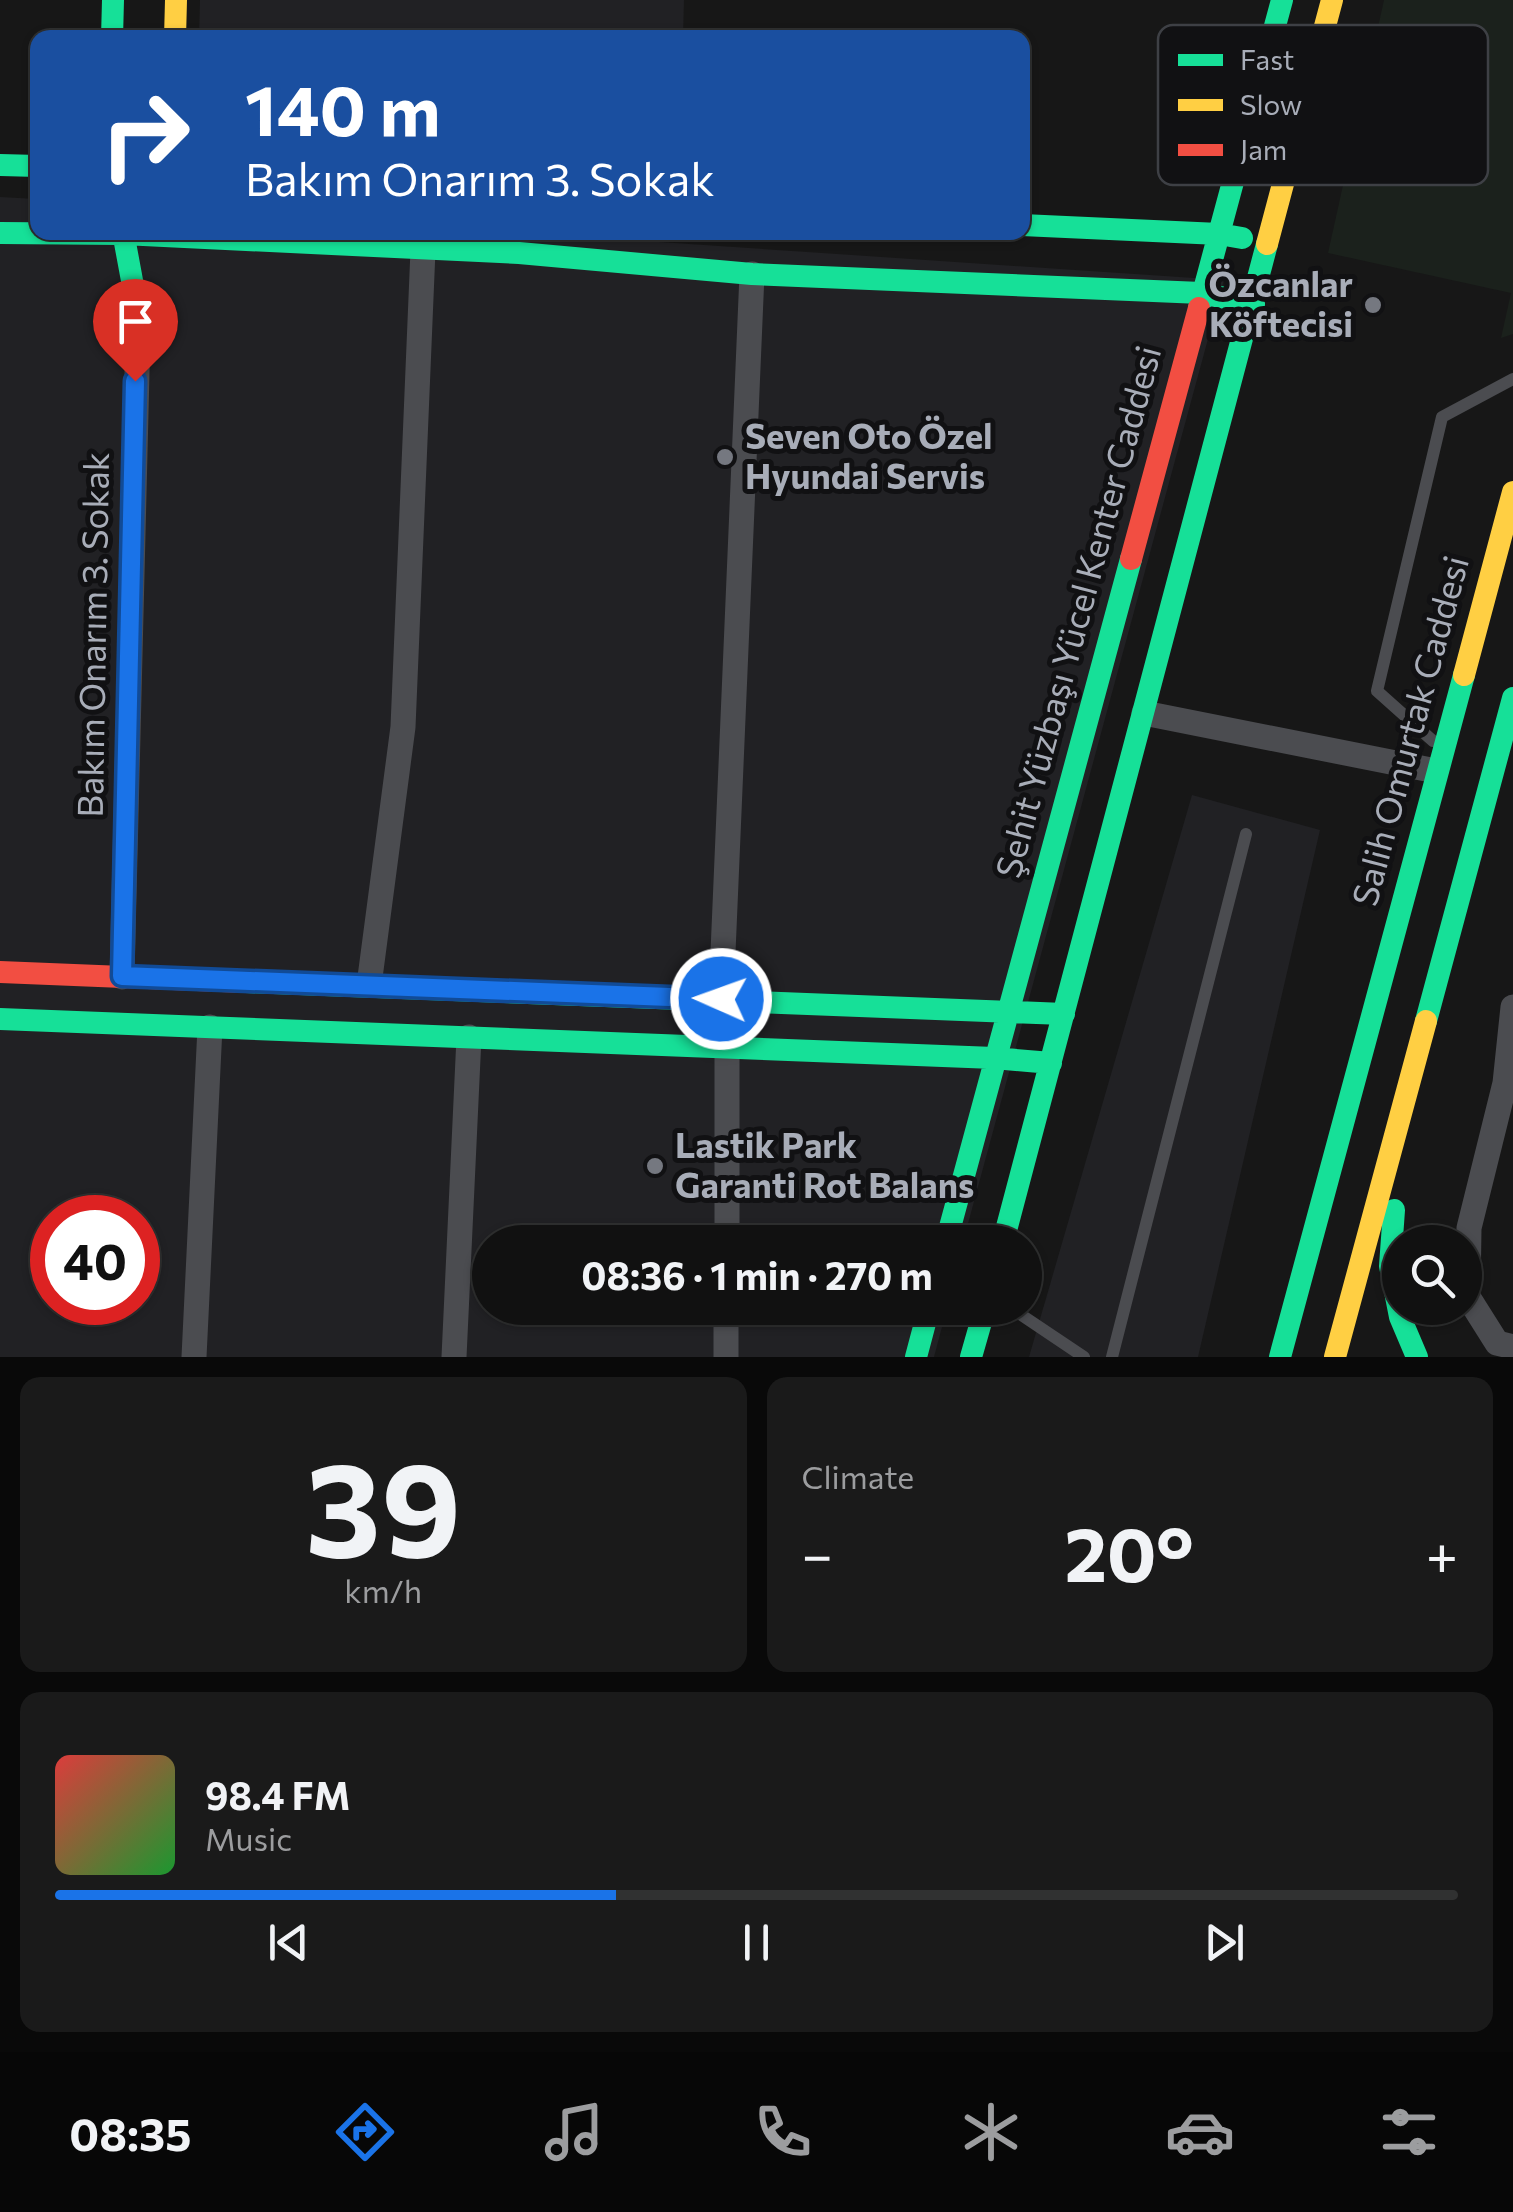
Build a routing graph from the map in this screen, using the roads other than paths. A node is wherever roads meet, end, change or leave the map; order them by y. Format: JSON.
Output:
{"nodes":[{"id":1,"x":113,"y":0,"type":"edge"},
{"id":2,"x":176,"y":0,"type":"edge"},
{"id":3,"x":1282,"y":0,"type":"edge"},
{"id":4,"x":1332,"y":0,"type":"edge"},
{"id":5,"x":1275,"y":25,"type":"edge"},
{"id":6,"x":1326,"y":25,"type":"edge"},
{"id":7,"x":112,"y":30,"type":"edge"},
{"id":8,"x":175,"y":30,"type":"edge"},
{"id":9,"x":0,"y":165,"type":"edge"},
{"id":10,"x":30,"y":166,"type":"edge"},
{"id":11,"x":1232,"y":185,"type":"edge"},
{"id":12,"x":1284,"y":185,"type":"edge"},
{"id":13,"x":1030,"y":225,"type":"edge"},
{"id":14,"x":0,"y":232,"type":"edge"},
{"id":15,"x":30,"y":232,"type":"edge"},
{"id":16,"x":1219,"y":234,"type":"junction"},
{"id":17,"x":124,"y":240,"type":"edge"},
{"id":18,"x":152,"y":240,"type":"edge"},
{"id":19,"x":243,"y":240,"type":"edge"},
{"id":20,"x":1269,"y":244,"type":"junction"},
{"id":21,"x":423,"y":250,"type":"junction"},
{"id":22,"x":752,"y":274,"type":"junction"},
{"id":23,"x":1201,"y":294,"type":"junction"},
{"id":24,"x":136,"y":302,"type":"junction"},
{"id":25,"x":1254,"y":304,"type":"junction"},
{"id":26,"x":1513,"y":380,"type":"edge"},
{"id":27,"x":1513,"y":492,"type":"edge"},
{"id":28,"x":1513,"y":698,"type":"edge"},
{"id":29,"x":1144,"y":713,"type":"junction"},
{"id":30,"x":1440,"y":760,"type":"junction"},
{"id":31,"x":1246,"y":834,"type":"dead end"},
{"id":32,"x":0,"y":972,"type":"edge"},
{"id":33,"x":122,"y":976,"type":"junction"},
{"id":34,"x":369,"y":985,"type":"junction"},
{"id":35,"x":721,"y":999,"type":"junction"},
{"id":36,"x":1513,"y":1008,"type":"edge"},
{"id":37,"x":1007,"y":1010,"type":"junction"},
{"id":38,"x":1064,"y":1014,"type":"junction"},
{"id":39,"x":1426,"y":1016,"type":"junction"},
{"id":40,"x":0,"y":1018,"type":"edge"},
{"id":41,"x":210,"y":1027,"type":"junction"},
{"id":42,"x":469,"y":1037,"type":"junction"},
{"id":43,"x":727,"y":1047,"type":"junction"},
{"id":44,"x":994,"y":1058,"type":"junction"},
{"id":45,"x":1051,"y":1063,"type":"junction"},
{"id":46,"x":727,"y":1225,"type":"edge"},
{"id":47,"x":950,"y":1225,"type":"edge"},
{"id":48,"x":1008,"y":1225,"type":"edge"},
{"id":49,"x":726,"y":1325,"type":"edge"},
{"id":50,"x":924,"y":1325,"type":"edge"},
{"id":51,"x":980,"y":1325,"type":"edge"},
{"id":52,"x":1036,"y":1325,"type":"edge"},
{"id":53,"x":1513,"y":1346,"type":"edge"},
{"id":54,"x":194,"y":1357,"type":"edge"},
{"id":55,"x":454,"y":1357,"type":"edge"},
{"id":56,"x":726,"y":1357,"type":"edge"},
{"id":57,"x":916,"y":1357,"type":"edge"},
{"id":58,"x":972,"y":1357,"type":"edge"},
{"id":59,"x":1084,"y":1357,"type":"edge"},
{"id":60,"x":1112,"y":1357,"type":"edge"},
{"id":61,"x":1280,"y":1357,"type":"edge"},
{"id":62,"x":1335,"y":1357,"type":"edge"},
{"id":63,"x":1417,"y":1357,"type":"edge"}],
"edges":[{"from":1,"to":7,"type":"main road"},
{"from":2,"to":8,"type":"main road"},
{"from":3,"to":5,"type":"main road","name":"Şehit Yüzbaşı Yücel Kenter Caddesi"},
{"from":4,"to":6,"type":"main road"},
{"from":9,"to":10,"type":"main road"},
{"from":11,"to":16,"type":"main road","name":"Şehit Yüzbaşı Yücel Kenter Caddesi"},
{"from":12,"to":20,"type":"main road"},
{"from":13,"to":16,"type":"main road"},
{"from":14,"to":15,"type":"main road"},
{"from":16,"to":20,"type":"main road"},
{"from":16,"to":23,"type":"main road","name":"Şehit Yüzbaşı Yücel Kenter Caddesi"},
{"from":17,"to":24,"type":"main road"},
{"from":18,"to":24,"type":"street","name":"Bakım Onarım 3. Sokak"},
{"from":19,"to":21,"type":"main road"},
{"from":20,"to":25,"type":"main road"},
{"from":21,"to":22,"type":"main road"},
{"from":21,"to":34,"type":"street"},
{"from":22,"to":23,"type":"main road"},
{"from":22,"to":35,"type":"street"},
{"from":23,"to":25,"type":"main road"},
{"from":23,"to":37,"type":"main road","name":"Şehit Yüzbaşı Yücel Kenter Caddesi"},
{"from":24,"to":33,"type":"street","name":"Bakım Onarım 3. Sokak"},
{"from":25,"to":29,"type":"main road"},
{"from":26,"to":30,"type":"lane"},
{"from":27,"to":30,"type":"main road","name":"Salih Omurtak Caddesi"},
{"from":28,"to":39,"type":"main road"},
{"from":29,"to":30,"type":"street"},
{"from":29,"to":38,"type":"main road"},
{"from":30,"to":61,"type":"main road","name":"Salih Omurtak Caddesi"},
{"from":31,"to":60,"type":"lane"},
{"from":32,"to":33,"type":"main road"},
{"from":33,"to":34,"type":"main road"},
{"from":34,"to":35,"type":"main road"},
{"from":35,"to":37,"type":"main road"},
{"from":36,"to":53,"type":"street"},
{"from":37,"to":38,"type":"main road"},
{"from":37,"to":44,"type":"main road","name":"Şehit Yüzbaşı Yücel Kenter Caddesi"},
{"from":38,"to":45,"type":"main road"},
{"from":39,"to":62,"type":"main road"},
{"from":39,"to":63,"type":"main road"},
{"from":40,"to":41,"type":"main road"},
{"from":41,"to":42,"type":"main road"},
{"from":41,"to":54,"type":"street"},
{"from":42,"to":43,"type":"main road"},
{"from":42,"to":55,"type":"street"},
{"from":43,"to":44,"type":"main road"},
{"from":43,"to":46,"type":"street"},
{"from":44,"to":45,"type":"main road"},
{"from":44,"to":47,"type":"main road","name":"Şehit Yüzbaşı Yücel Kenter Caddesi"},
{"from":45,"to":48,"type":"main road"},
{"from":49,"to":56,"type":"street"},
{"from":50,"to":57,"type":"main road"},
{"from":51,"to":58,"type":"main road"},
{"from":52,"to":59,"type":"lane"}]}
